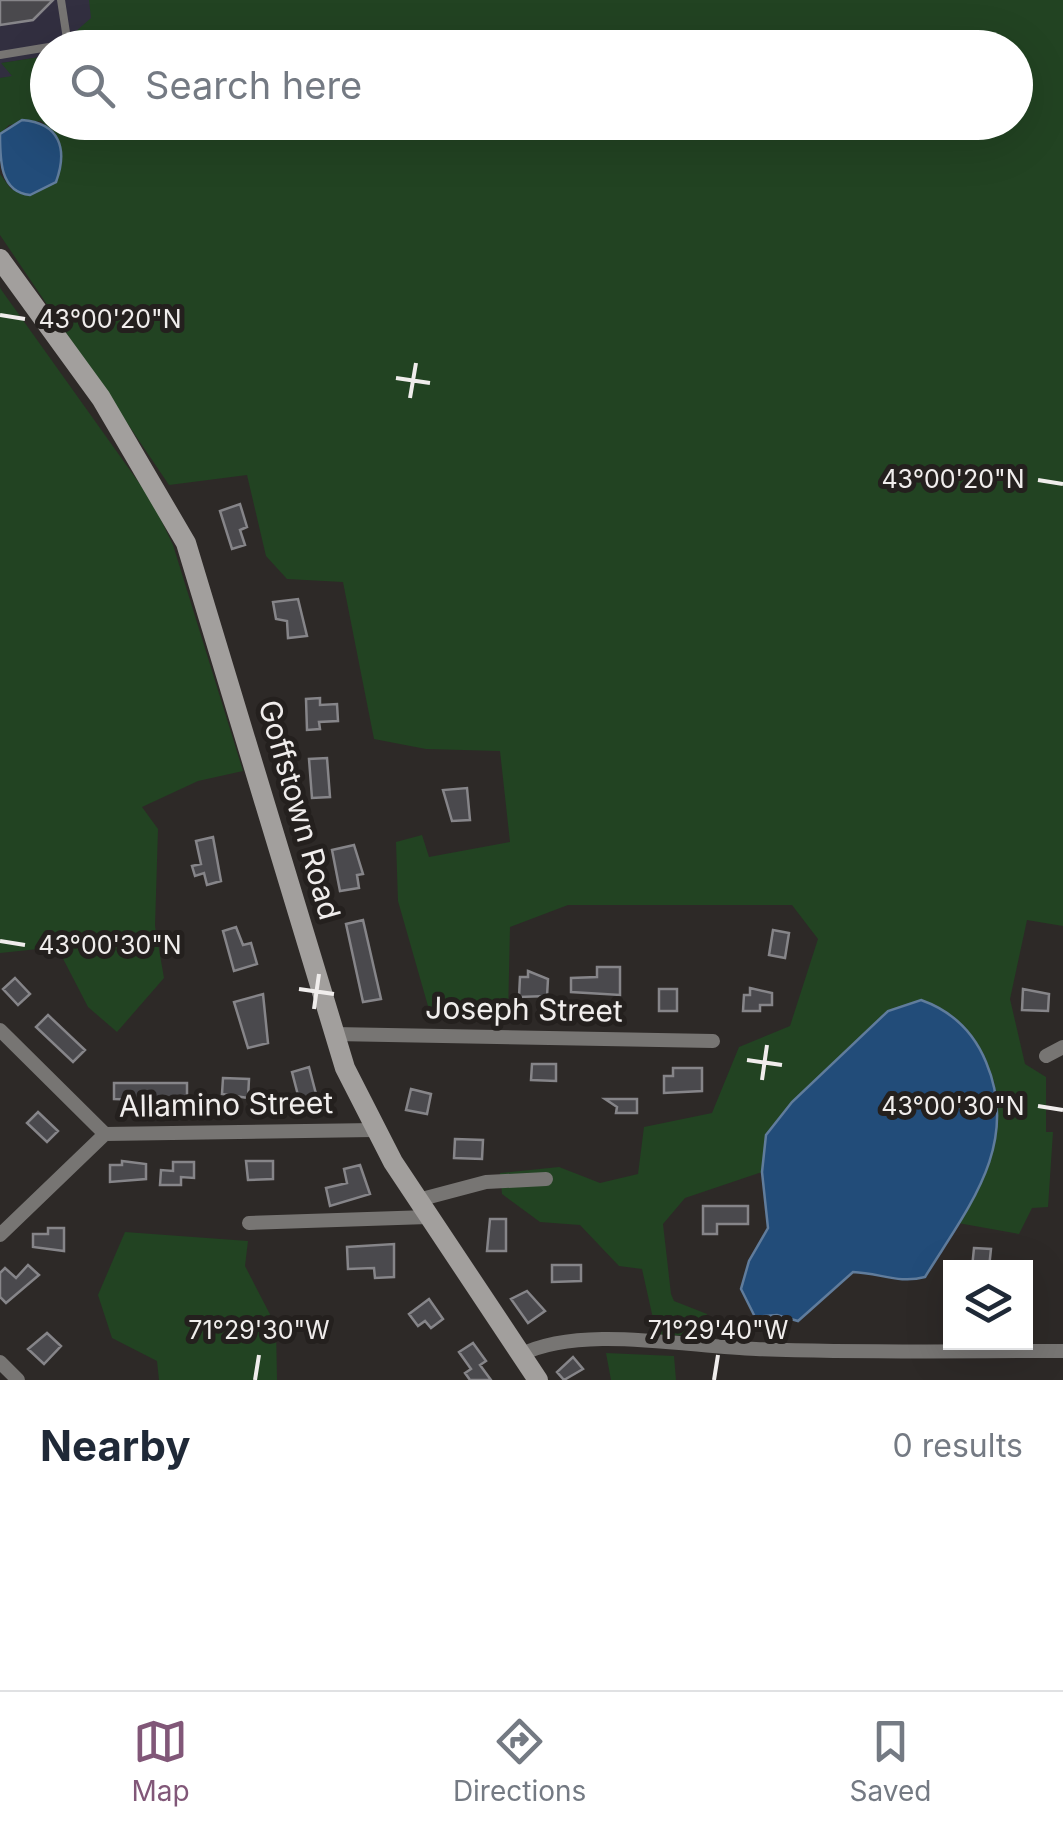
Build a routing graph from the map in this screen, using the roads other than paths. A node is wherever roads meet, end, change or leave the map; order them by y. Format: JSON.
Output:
{"nodes":[{"id":1,"x":61,"y":0,"type":"edge"},
{"id":2,"x":66,"y":30,"type":"edge"},
{"id":3,"x":30,"y":50,"type":"edge"},
{"id":4,"x":0,"y":55,"type":"edge"},
{"id":5,"x":0,"y":259,"type":"edge"},
{"id":6,"x":0,"y":1030,"type":"edge"},
{"id":7,"x":334,"y":1034,"type":"junction"},
{"id":8,"x":713,"y":1041,"type":"dead end"},
{"id":9,"x":1063,"y":1048,"type":"edge"},
{"id":10,"x":1046,"y":1056,"type":"dead end"},
{"id":11,"x":374,"y":1130,"type":"junction"},
{"id":12,"x":105,"y":1134,"type":"junction"},
{"id":13,"x":546,"y":1178,"type":"dead end"},
{"id":14,"x":423,"y":1208,"type":"junction"},
{"id":15,"x":249,"y":1223,"type":"dead end"},
{"id":16,"x":0,"y":1235,"type":"edge"},
{"id":17,"x":1063,"y":1351,"type":"edge"},
{"id":18,"x":520,"y":1356,"type":"junction"},
{"id":19,"x":0,"y":1362,"type":"edge"},
{"id":20,"x":18,"y":1380,"type":"edge"},
{"id":21,"x":538,"y":1380,"type":"edge"}],
"edges":[{"from":1,"to":2,"type":"lane"},
{"from":3,"to":4,"type":"lane"},
{"from":5,"to":7,"type":"main road","name":"Goffstown Road"},
{"from":6,"to":12,"type":"street"},
{"from":7,"to":8,"type":"street","name":"Joseph Street"},
{"from":7,"to":11,"type":"main road","name":"Goffstown Road"},
{"from":9,"to":10,"type":"street"},
{"from":11,"to":12,"type":"street","name":"Allamino Street"},
{"from":11,"to":14,"type":"main road","name":"Goffstown Road"},
{"from":12,"to":16,"type":"street","name":"Allamino Street"},
{"from":13,"to":14,"type":"street"},
{"from":14,"to":15,"type":"street"},
{"from":14,"to":18,"type":"main road","name":"Goffstown Road"},
{"from":17,"to":18,"type":"street"},
{"from":18,"to":21,"type":"main road","name":"Goffstown Road"},
{"from":19,"to":20,"type":"street"}]}
